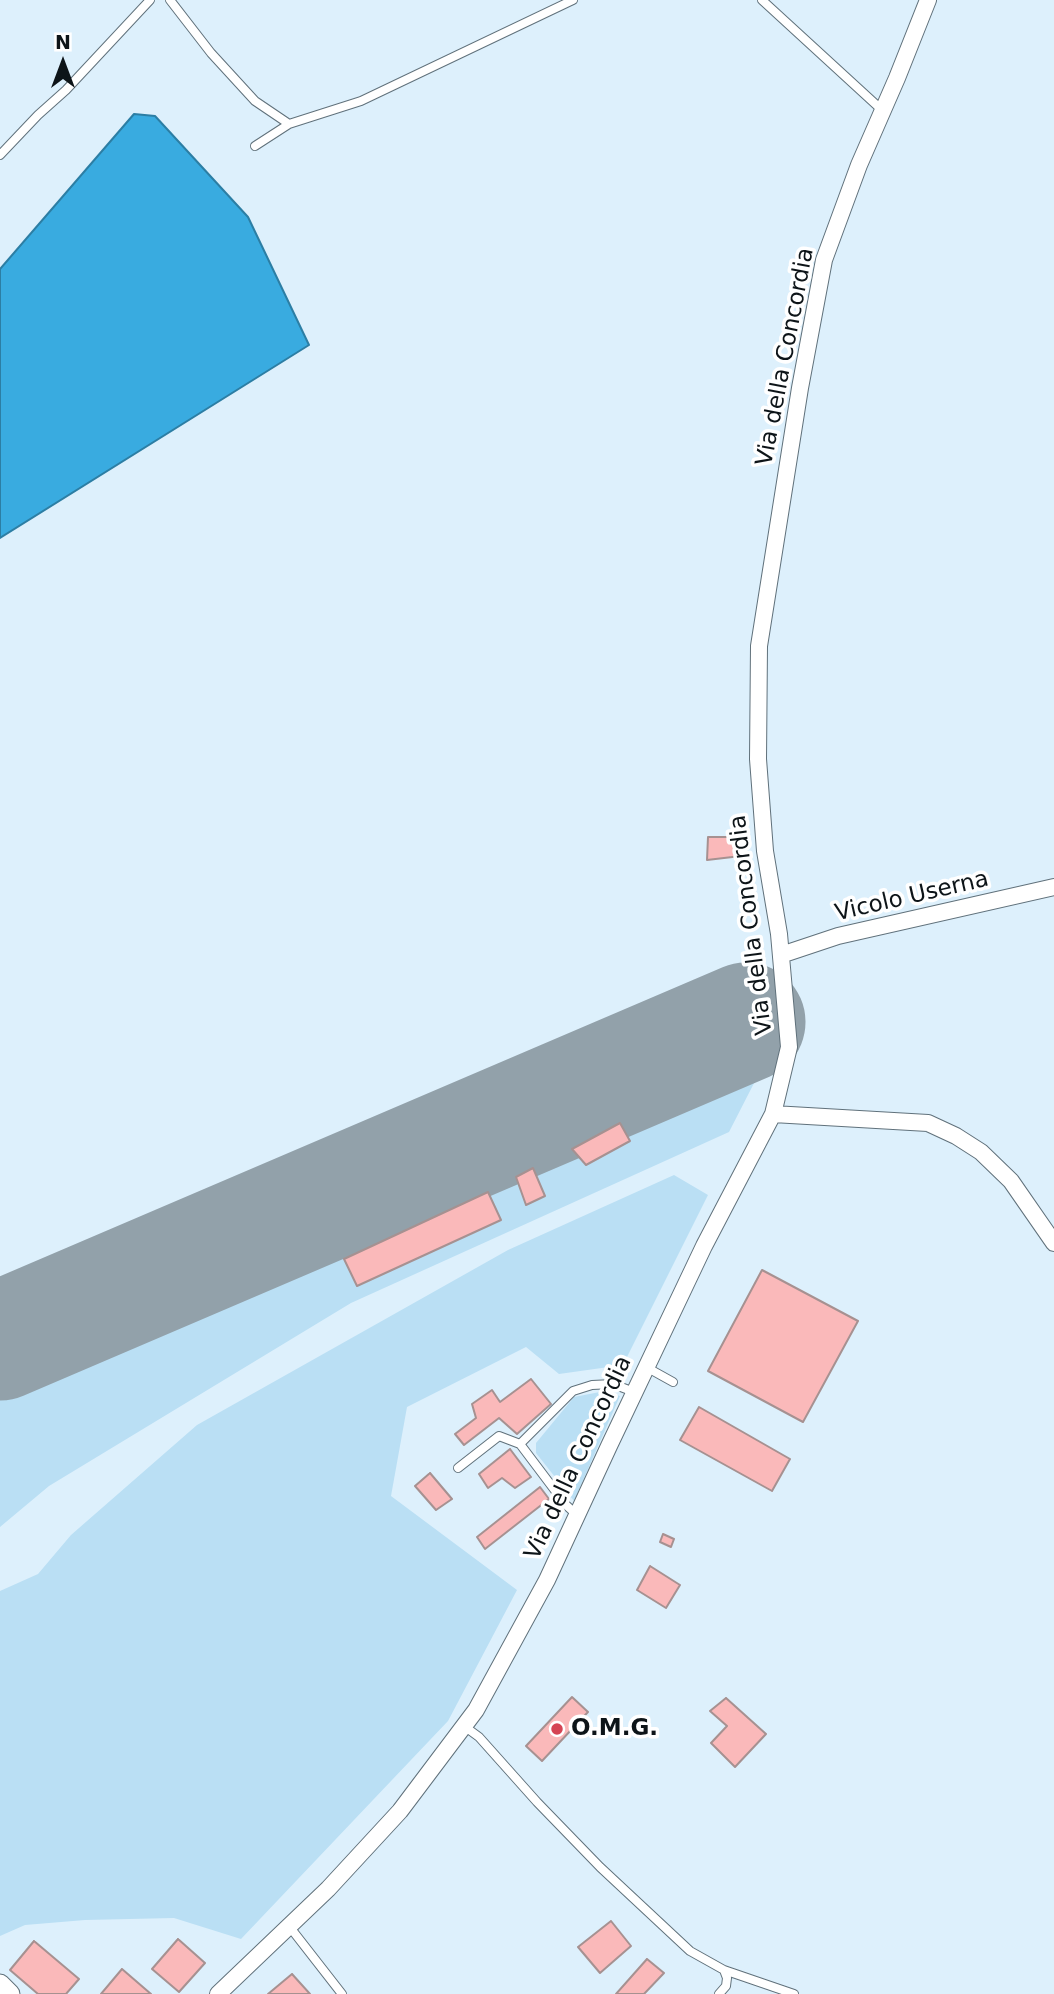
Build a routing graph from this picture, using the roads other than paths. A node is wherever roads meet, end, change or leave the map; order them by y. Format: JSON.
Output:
{"nodes":[{"id":1,"x":150,"y":0,"type":"edge"},
{"id":2,"x":170,"y":0,"type":"edge"},
{"id":3,"x":573,"y":0,"type":"edge"},
{"id":4,"x":762,"y":0,"type":"edge"},
{"id":5,"x":928,"y":0,"type":"edge"},
{"id":6,"x":883,"y":111,"type":"junction"},
{"id":7,"x":289,"y":124,"type":"junction"},
{"id":8,"x":255,"y":146,"type":"dead end"},
{"id":9,"x":0,"y":155,"type":"edge"},
{"id":10,"x":1054,"y":887,"type":"edge"},
{"id":11,"x":781,"y":955,"type":"junction"},
{"id":12,"x":774,"y":1114,"type":"junction"},
{"id":13,"x":1054,"y":1243,"type":"edge"},
{"id":14,"x":646,"y":1367,"type":"junction"},
{"id":15,"x":673,"y":1382,"type":"dead end"},
{"id":16,"x":634,"y":1392,"type":"junction"},
{"id":17,"x":520,"y":1444,"type":"junction"},
{"id":18,"x":458,"y":1468,"type":"dead end"},
{"id":19,"x":577,"y":1515,"type":"junction"},
{"id":20,"x":464,"y":1726,"type":"junction"},
{"id":21,"x":289,"y":1926,"type":"junction"},
{"id":22,"x":724,"y":1969,"type":"junction"},
{"id":23,"x":0,"y":1984,"type":"edge"},
{"id":24,"x":10,"y":1994,"type":"edge"},
{"id":25,"x":218,"y":1994,"type":"edge"},
{"id":26,"x":342,"y":1994,"type":"edge"},
{"id":27,"x":719,"y":1994,"type":"edge"},
{"id":28,"x":794,"y":1994,"type":"edge"}],
"edges":[{"from":1,"to":9,"type":"lane"},
{"from":2,"to":7,"type":"lane"},
{"from":3,"to":7,"type":"lane"},
{"from":4,"to":6,"type":"lane"},
{"from":5,"to":6,"type":"street","name":"Via della Concordia"},
{"from":6,"to":11,"type":"street","name":"Via della Concordia"},
{"from":7,"to":8,"type":"lane"},
{"from":10,"to":11,"type":"street","name":"Vicolo Userna"},
{"from":11,"to":12,"type":"street","name":"Via della Concordia"},
{"from":12,"to":13,"type":"street"},
{"from":12,"to":14,"type":"street","name":"Via della Concordia"},
{"from":14,"to":15,"type":"lane"},
{"from":14,"to":16,"type":"street","name":"Via della Concordia"},
{"from":16,"to":17,"type":"lane"},
{"from":16,"to":19,"type":"street","name":"Via della Concordia"},
{"from":17,"to":18,"type":"lane"},
{"from":17,"to":19,"type":"lane"},
{"from":19,"to":20,"type":"street","name":"Via della Concordia"},
{"from":20,"to":21,"type":"street","name":"Via della Concordia"},
{"from":20,"to":22,"type":"lane"},
{"from":21,"to":25,"type":"street","name":"Via della Concordia"},
{"from":21,"to":26,"type":"lane"},
{"from":22,"to":27,"type":"lane"},
{"from":22,"to":28,"type":"lane"},
{"from":23,"to":24,"type":"street"}]}
